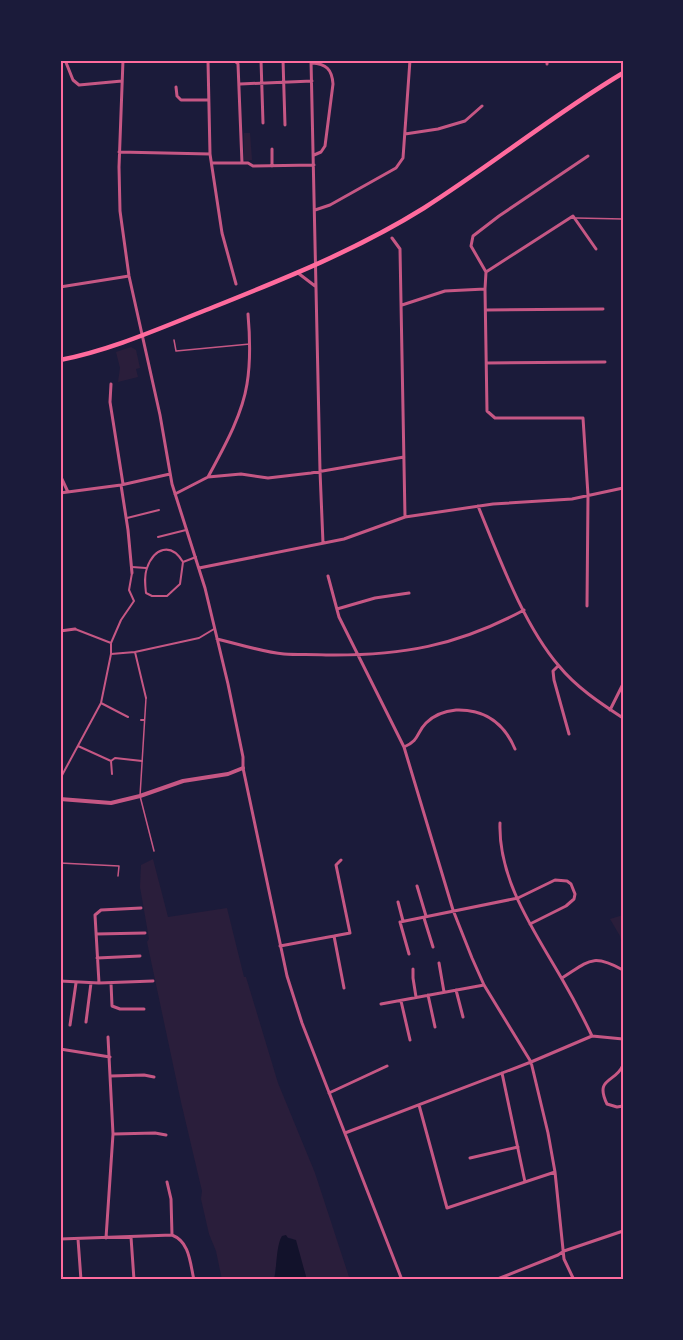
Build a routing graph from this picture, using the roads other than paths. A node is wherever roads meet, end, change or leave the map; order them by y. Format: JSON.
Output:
{"nodes":[{"id":1,"x":65,"y":60,"type":"edge"},
{"id":2,"x":123,"y":60,"type":"edge"},
{"id":3,"x":261,"y":60,"type":"edge"},
{"id":4,"x":283,"y":60,"type":"edge"},
{"id":5,"x":410,"y":60,"type":"edge"},
{"id":6,"x":312,"y":62,"type":"edge"},
{"id":7,"x":623,"y":73,"type":"edge"},
{"id":8,"x":122,"y":81,"type":"junction"},
{"id":9,"x":312,"y":81,"type":"junction"},
{"id":10,"x":284,"y":82,"type":"junction"},
{"id":11,"x":240,"y":84,"type":"junction"},
{"id":12,"x":263,"y":84,"type":"junction"},
{"id":13,"x":176,"y":87,"type":"dead end"},
{"id":14,"x":209,"y":100,"type":"junction"},
{"id":15,"x":482,"y":106,"type":"dead end"},
{"id":16,"x":263,"y":123,"type":"dead end"},
{"id":17,"x":285,"y":125,"type":"dead end"},
{"id":18,"x":405,"y":134,"type":"junction"},
{"id":19,"x":272,"y":149,"type":"dead end"},
{"id":20,"x":119,"y":152,"type":"junction"},
{"id":21,"x":210,"y":154,"type":"junction"},
{"id":22,"x":313,"y":155,"type":"junction"},
{"id":23,"x":588,"y":156,"type":"dead end"},
{"id":24,"x":212,"y":163,"type":"junction"},
{"id":25,"x":242,"y":163,"type":"junction"},
{"id":26,"x":314,"y":165,"type":"junction"},
{"id":27,"x":272,"y":166,"type":"junction"},
{"id":28,"x":315,"y":210,"type":"junction"},
{"id":29,"x":575,"y":218,"type":"junction"},
{"id":30,"x":623,"y":219,"type":"edge"},
{"id":31,"x":392,"y":237,"type":"dead end"},
{"id":32,"x":596,"y":249,"type":"dead end"},
{"id":33,"x":317,"y":265,"type":"junction"},
{"id":34,"x":486,"y":272,"type":"junction"},
{"id":35,"x":298,"y":273,"type":"junction"},
{"id":36,"x":129,"y":276,"type":"junction"},
{"id":37,"x":236,"y":284,"type":"dead end"},
{"id":38,"x":60,"y":287,"type":"edge"},
{"id":39,"x":316,"y":287,"type":"junction"},
{"id":40,"x":485,"y":289,"type":"junction"},
{"id":41,"x":401,"y":306,"type":"junction"},
{"id":42,"x":603,"y":309,"type":"dead end"},
{"id":43,"x":486,"y":310,"type":"junction"},
{"id":44,"x":248,"y":314,"type":"dead end"},
{"id":45,"x":141,"y":336,"type":"junction"},
{"id":46,"x":174,"y":340,"type":"dead end"},
{"id":47,"x":251,"y":344,"type":"junction"},
{"id":48,"x":60,"y":360,"type":"edge"},
{"id":49,"x":605,"y":362,"type":"dead end"},
{"id":50,"x":487,"y":363,"type":"junction"},
{"id":51,"x":111,"y":384,"type":"dead end"},
{"id":52,"x":404,"y":457,"type":"junction"},
{"id":53,"x":320,"y":471,"type":"junction"},
{"id":54,"x":170,"y":474,"type":"junction"},
{"id":55,"x":60,"y":475,"type":"edge"},
{"id":56,"x":208,"y":477,"type":"junction"},
{"id":57,"x":122,"y":485,"type":"junction"},
{"id":58,"x":623,"y":488,"type":"edge"},
{"id":59,"x":68,"y":492,"type":"junction"},
{"id":60,"x":60,"y":493,"type":"edge"},
{"id":61,"x":175,"y":494,"type":"junction"},
{"id":62,"x":588,"y":495,"type":"junction"},
{"id":63,"x":478,"y":506,"type":"junction"},
{"id":64,"x":159,"y":510,"type":"dead end"},
{"id":65,"x":405,"y":517,"type":"junction"},
{"id":66,"x":127,"y":518,"type":"junction"},
{"id":67,"x":186,"y":530,"type":"junction"},
{"id":68,"x":158,"y":537,"type":"dead end"},
{"id":69,"x":324,"y":543,"type":"junction"},
{"id":70,"x":196,"y":557,"type":"junction"},
{"id":71,"x":183,"y":562,"type":"junction"},
{"id":72,"x":132,"y":567,"type":"junction"},
{"id":73,"x":146,"y":568,"type":"junction"},
{"id":74,"x":199,"y":568,"type":"junction"},
{"id":75,"x":132,"y":573,"type":"joint"},
{"id":76,"x":328,"y":576,"type":"dead end"},
{"id":77,"x":409,"y":593,"type":"dead end"},
{"id":78,"x":588,"y":606,"type":"dead end"},
{"id":79,"x":337,"y":609,"type":"junction"},
{"id":80,"x":524,"y":610,"type":"junction"},
{"id":81,"x":75,"y":629,"type":"joint"},
{"id":82,"x":214,"y":630,"type":"junction"},
{"id":83,"x":60,"y":631,"type":"edge"},
{"id":84,"x":217,"y":639,"type":"junction"},
{"id":85,"x":111,"y":643,"type":"junction"},
{"id":86,"x":135,"y":652,"type":"junction"},
{"id":87,"x":111,"y":654,"type":"junction"},
{"id":88,"x":357,"y":655,"type":"junction"},
{"id":89,"x":558,"y":666,"type":"junction"},
{"id":90,"x":623,"y":684,"type":"edge"},
{"id":91,"x":146,"y":698,"type":"joint"},
{"id":92,"x":101,"y":703,"type":"junction"},
{"id":93,"x":610,"y":710,"type":"junction"},
{"id":94,"x":128,"y":717,"type":"dead end"},
{"id":95,"x":623,"y":718,"type":"edge"},
{"id":96,"x":569,"y":734,"type":"dead end"},
{"id":97,"x":78,"y":746,"type":"junction"},
{"id":98,"x":404,"y":747,"type":"junction"},
{"id":99,"x":515,"y":749,"type":"dead end"},
{"id":100,"x":111,"y":761,"type":"junction"},
{"id":101,"x":142,"y":761,"type":"junction"},
{"id":102,"x":243,"y":768,"type":"junction"},
{"id":103,"x":112,"y":774,"type":"dead end"},
{"id":104,"x":60,"y":779,"type":"edge"},
{"id":105,"x":140,"y":796,"type":"junction"},
{"id":106,"x":60,"y":799,"type":"edge"},
{"id":107,"x":500,"y":823,"type":"dead end"},
{"id":108,"x":154,"y":850,"type":"dead end"},
{"id":109,"x":341,"y":860,"type":"dead end"},
{"id":110,"x":60,"y":863,"type":"edge"},
{"id":111,"x":118,"y":876,"type":"dead end"},
{"id":112,"x":417,"y":886,"type":"dead end"},
{"id":113,"x":518,"y":898,"type":"junction"},
{"id":114,"x":398,"y":902,"type":"dead end"},
{"id":115,"x":141,"y":908,"type":"dead end"},
{"id":116,"x":453,"y":910,"type":"junction"},
{"id":117,"x":425,"y":917,"type":"junction"},
{"id":118,"x":404,"y":921,"type":"junction"},
{"id":119,"x":530,"y":924,"type":"junction"},
{"id":120,"x":145,"y":933,"type":"dead end"},
{"id":121,"x":96,"y":934,"type":"junction"},
{"id":122,"x":334,"y":936,"type":"junction"},
{"id":123,"x":280,"y":946,"type":"junction"},
{"id":124,"x":433,"y":948,"type":"dead end"},
{"id":125,"x":409,"y":954,"type":"dead end"},
{"id":126,"x":140,"y":956,"type":"dead end"},
{"id":127,"x":97,"y":958,"type":"junction"},
{"id":128,"x":439,"y":963,"type":"dead end"},
{"id":129,"x":413,"y":969,"type":"dead end"},
{"id":130,"x":623,"y":970,"type":"edge"},
{"id":131,"x":562,"y":978,"type":"junction"},
{"id":132,"x":60,"y":981,"type":"edge"},
{"id":133,"x":153,"y":981,"type":"dead end"},
{"id":134,"x":111,"y":982,"type":"junction"},
{"id":135,"x":76,"y":983,"type":"junction"},
{"id":136,"x":91,"y":983,"type":"junction"},
{"id":137,"x":99,"y":983,"type":"junction"},
{"id":138,"x":484,"y":985,"type":"junction"},
{"id":139,"x":344,"y":988,"type":"dead end"},
{"id":140,"x":456,"y":990,"type":"junction"},
{"id":141,"x":444,"y":992,"type":"junction"},
{"id":142,"x":428,"y":995,"type":"junction"},
{"id":143,"x":416,"y":998,"type":"junction"},
{"id":144,"x":401,"y":1000,"type":"junction"},
{"id":145,"x":381,"y":1004,"type":"dead end"},
{"id":146,"x":144,"y":1009,"type":"dead end"},
{"id":147,"x":463,"y":1017,"type":"dead end"},
{"id":148,"x":86,"y":1022,"type":"dead end"},
{"id":149,"x":70,"y":1025,"type":"dead end"},
{"id":150,"x":435,"y":1026,"type":"dead end"},
{"id":151,"x":592,"y":1036,"type":"junction"},
{"id":152,"x":108,"y":1037,"type":"dead end"},
{"id":153,"x":623,"y":1039,"type":"edge"},
{"id":154,"x":410,"y":1040,"type":"dead end"},
{"id":155,"x":60,"y":1049,"type":"edge"},
{"id":156,"x":110,"y":1057,"type":"junction"},
{"id":157,"x":531,"y":1062,"type":"junction"},
{"id":158,"x":623,"y":1065,"type":"edge"},
{"id":159,"x":387,"y":1066,"type":"dead end"},
{"id":160,"x":502,"y":1073,"type":"junction"},
{"id":161,"x":111,"y":1076,"type":"junction"},
{"id":162,"x":154,"y":1077,"type":"dead end"},
{"id":163,"x":329,"y":1093,"type":"junction"},
{"id":164,"x":419,"y":1105,"type":"junction"},
{"id":165,"x":623,"y":1106,"type":"edge"},
{"id":166,"x":345,"y":1132,"type":"junction"},
{"id":167,"x":113,"y":1134,"type":"junction"},
{"id":168,"x":166,"y":1135,"type":"dead end"},
{"id":169,"x":518,"y":1147,"type":"junction"},
{"id":170,"x":470,"y":1158,"type":"dead end"},
{"id":171,"x":555,"y":1172,"type":"junction"},
{"id":172,"x":167,"y":1182,"type":"dead end"},
{"id":173,"x":525,"y":1182,"type":"junction"},
{"id":174,"x":623,"y":1231,"type":"edge"},
{"id":175,"x":172,"y":1235,"type":"junction"},
{"id":176,"x":131,"y":1237,"type":"junction"},
{"id":177,"x":106,"y":1238,"type":"junction"},
{"id":178,"x":60,"y":1239,"type":"edge"},
{"id":179,"x":78,"y":1239,"type":"junction"},
{"id":180,"x":564,"y":1251,"type":"junction"},
{"id":181,"x":81,"y":1280,"type":"edge"},
{"id":182,"x":134,"y":1280,"type":"edge"},
{"id":183,"x":194,"y":1280,"type":"edge"},
{"id":184,"x":402,"y":1280,"type":"edge"},
{"id":185,"x":495,"y":1280,"type":"edge"},
{"id":186,"x":574,"y":1280,"type":"edge"}],
"edges":[{"from":1,"to":8,"type":"street"},
{"from":2,"to":8,"type":"street"},
{"from":3,"to":12,"type":"street"},
{"from":4,"to":10,"type":"street"},
{"from":5,"to":18,"type":"street"},
{"from":6,"to":9,"type":"street"},
{"from":6,"to":22,"type":"street"},
{"from":7,"to":33,"type":"main road"},
{"from":8,"to":20,"type":"street"},
{"from":9,"to":10,"type":"street"},
{"from":9,"to":22,"type":"street"},
{"from":10,"to":12,"type":"street"},
{"from":10,"to":17,"type":"street"},
{"from":11,"to":12,"type":"street"},
{"from":11,"to":14,"type":"street"},
{"from":11,"to":25,"type":"street"},
{"from":12,"to":16,"type":"street"},
{"from":13,"to":14,"type":"street"},
{"from":14,"to":21,"type":"street"},
{"from":15,"to":18,"type":"street"},
{"from":18,"to":28,"type":"street"},
{"from":19,"to":27,"type":"street"},
{"from":20,"to":21,"type":"street"},
{"from":20,"to":36,"type":"street"},
{"from":21,"to":24,"type":"street"},
{"from":22,"to":26,"type":"street"},
{"from":23,"to":34,"type":"street"},
{"from":24,"to":25,"type":"street"},
{"from":24,"to":37,"type":"street"},
{"from":25,"to":27,"type":"street"},
{"from":26,"to":27,"type":"street"},
{"from":26,"to":28,"type":"street"},
{"from":28,"to":33,"type":"street"},
{"from":29,"to":30,"type":"lane"},
{"from":29,"to":32,"type":"street"},
{"from":29,"to":34,"type":"street"},
{"from":31,"to":41,"type":"street"},
{"from":33,"to":35,"type":"main road"},
{"from":33,"to":39,"type":"street"},
{"from":34,"to":40,"type":"street"},
{"from":35,"to":39,"type":"street"},
{"from":35,"to":45,"type":"main road"},
{"from":36,"to":38,"type":"street"},
{"from":36,"to":45,"type":"street"},
{"from":39,"to":53,"type":"street"},
{"from":40,"to":41,"type":"street"},
{"from":40,"to":43,"type":"street"},
{"from":41,"to":52,"type":"street"},
{"from":42,"to":43,"type":"street"},
{"from":43,"to":50,"type":"street"},
{"from":44,"to":47,"type":"street"},
{"from":45,"to":48,"type":"main road"},
{"from":45,"to":54,"type":"street"},
{"from":46,"to":47,"type":"lane"},
{"from":47,"to":56,"type":"street"},
{"from":49,"to":50,"type":"street"},
{"from":50,"to":62,"type":"street"},
{"from":51,"to":57,"type":"street"},
{"from":52,"to":53,"type":"street"},
{"from":52,"to":65,"type":"street"},
{"from":53,"to":56,"type":"street"},
{"from":53,"to":69,"type":"street"},
{"from":54,"to":57,"type":"street"},
{"from":54,"to":61,"type":"street"},
{"from":55,"to":59,"type":"street"},
{"from":56,"to":61,"type":"street"},
{"from":57,"to":59,"type":"street"},
{"from":57,"to":66,"type":"street"},
{"from":58,"to":62,"type":"street"},
{"from":59,"to":60,"type":"street"},
{"from":61,"to":67,"type":"street"},
{"from":62,"to":63,"type":"street"},
{"from":62,"to":78,"type":"street"},
{"from":63,"to":65,"type":"street"},
{"from":63,"to":80,"type":"street"},
{"from":64,"to":66,"type":"street"},
{"from":65,"to":69,"type":"street"},
{"from":66,"to":72,"type":"street"},
{"from":67,"to":68,"type":"street"},
{"from":67,"to":70,"type":"street"},
{"from":69,"to":74,"type":"street"},
{"from":70,"to":71,"type":"street"},
{"from":70,"to":74,"type":"street"},
{"from":71,"to":73,"type":"street"},
{"from":71,"to":73,"type":"street"},
{"from":72,"to":73,"type":"street"},
{"from":72,"to":75,"type":"street"},
{"from":74,"to":82,"type":"street"},
{"from":75,"to":85,"type":"street"},
{"from":76,"to":79,"type":"street"},
{"from":77,"to":79,"type":"street"},
{"from":79,"to":88,"type":"street"},
{"from":80,"to":88,"type":"street"},
{"from":80,"to":89,"type":"street"},
{"from":81,"to":83,"type":"street"},
{"from":81,"to":85,"type":"street"},
{"from":82,"to":84,"type":"street"},
{"from":82,"to":86,"type":"street"},
{"from":84,"to":88,"type":"street"},
{"from":84,"to":102,"type":"street"},
{"from":85,"to":87,"type":"street"},
{"from":86,"to":87,"type":"street"},
{"from":86,"to":91,"type":"street"},
{"from":87,"to":92,"type":"street"},
{"from":88,"to":98,"type":"street"},
{"from":89,"to":93,"type":"street"},
{"from":89,"to":96,"type":"street"},
{"from":90,"to":93,"type":"street"},
{"from":91,"to":101,"type":"lane"},
{"from":92,"to":94,"type":"street"},
{"from":92,"to":97,"type":"street"},
{"from":93,"to":95,"type":"street"},
{"from":97,"to":100,"type":"street"},
{"from":97,"to":104,"type":"street"},
{"from":98,"to":99,"type":"street"},
{"from":98,"to":116,"type":"street"},
{"from":100,"to":101,"type":"street"},
{"from":100,"to":103,"type":"street"},
{"from":101,"to":105,"type":"lane"},
{"from":102,"to":105,"type":"street"},
{"from":102,"to":123,"type":"street"},
{"from":105,"to":106,"type":"street"},
{"from":105,"to":108,"type":"lane"},
{"from":107,"to":113,"type":"street"},
{"from":109,"to":122,"type":"street"},
{"from":110,"to":111,"type":"lane"},
{"from":112,"to":117,"type":"street"},
{"from":113,"to":116,"type":"street"},
{"from":113,"to":119,"type":"street"},
{"from":113,"to":119,"type":"street"},
{"from":114,"to":118,"type":"street"},
{"from":115,"to":121,"type":"street"},
{"from":116,"to":117,"type":"street"},
{"from":116,"to":138,"type":"street"},
{"from":117,"to":118,"type":"street"},
{"from":117,"to":124,"type":"street"},
{"from":118,"to":125,"type":"street"},
{"from":119,"to":131,"type":"street"},
{"from":120,"to":121,"type":"street"},
{"from":121,"to":127,"type":"street"},
{"from":122,"to":123,"type":"street"},
{"from":122,"to":139,"type":"street"},
{"from":123,"to":163,"type":"street"},
{"from":126,"to":127,"type":"street"},
{"from":127,"to":137,"type":"street"},
{"from":128,"to":141,"type":"street"},
{"from":129,"to":143,"type":"street"},
{"from":130,"to":131,"type":"street"},
{"from":131,"to":151,"type":"street"},
{"from":132,"to":135,"type":"street"},
{"from":133,"to":134,"type":"street"},
{"from":134,"to":137,"type":"street"},
{"from":134,"to":146,"type":"street"},
{"from":135,"to":136,"type":"street"},
{"from":135,"to":149,"type":"street"},
{"from":136,"to":137,"type":"street"},
{"from":136,"to":148,"type":"street"},
{"from":138,"to":140,"type":"street"},
{"from":138,"to":157,"type":"street"},
{"from":140,"to":141,"type":"street"},
{"from":140,"to":147,"type":"street"},
{"from":141,"to":142,"type":"street"},
{"from":142,"to":143,"type":"street"},
{"from":142,"to":150,"type":"street"},
{"from":143,"to":144,"type":"street"},
{"from":144,"to":145,"type":"street"},
{"from":144,"to":154,"type":"street"},
{"from":151,"to":153,"type":"street"},
{"from":151,"to":157,"type":"street"},
{"from":152,"to":156,"type":"street"},
{"from":155,"to":156,"type":"street"},
{"from":156,"to":161,"type":"street"},
{"from":157,"to":160,"type":"street"},
{"from":157,"to":171,"type":"street"},
{"from":158,"to":165,"type":"street"},
{"from":159,"to":163,"type":"street"},
{"from":160,"to":164,"type":"street"},
{"from":160,"to":169,"type":"street"},
{"from":161,"to":162,"type":"street"},
{"from":161,"to":167,"type":"street"},
{"from":163,"to":166,"type":"street"},
{"from":164,"to":166,"type":"street"},
{"from":164,"to":173,"type":"street"},
{"from":166,"to":184,"type":"street"},
{"from":167,"to":168,"type":"street"},
{"from":167,"to":177,"type":"street"},
{"from":169,"to":170,"type":"street"},
{"from":169,"to":173,"type":"street"},
{"from":171,"to":173,"type":"street"},
{"from":171,"to":180,"type":"street"},
{"from":172,"to":175,"type":"street"},
{"from":174,"to":180,"type":"street"},
{"from":175,"to":176,"type":"street"},
{"from":175,"to":183,"type":"street"},
{"from":176,"to":177,"type":"street"},
{"from":176,"to":182,"type":"street"},
{"from":177,"to":179,"type":"street"},
{"from":178,"to":179,"type":"street"},
{"from":179,"to":181,"type":"street"},
{"from":180,"to":185,"type":"street"},
{"from":180,"to":186,"type":"street"}]}
